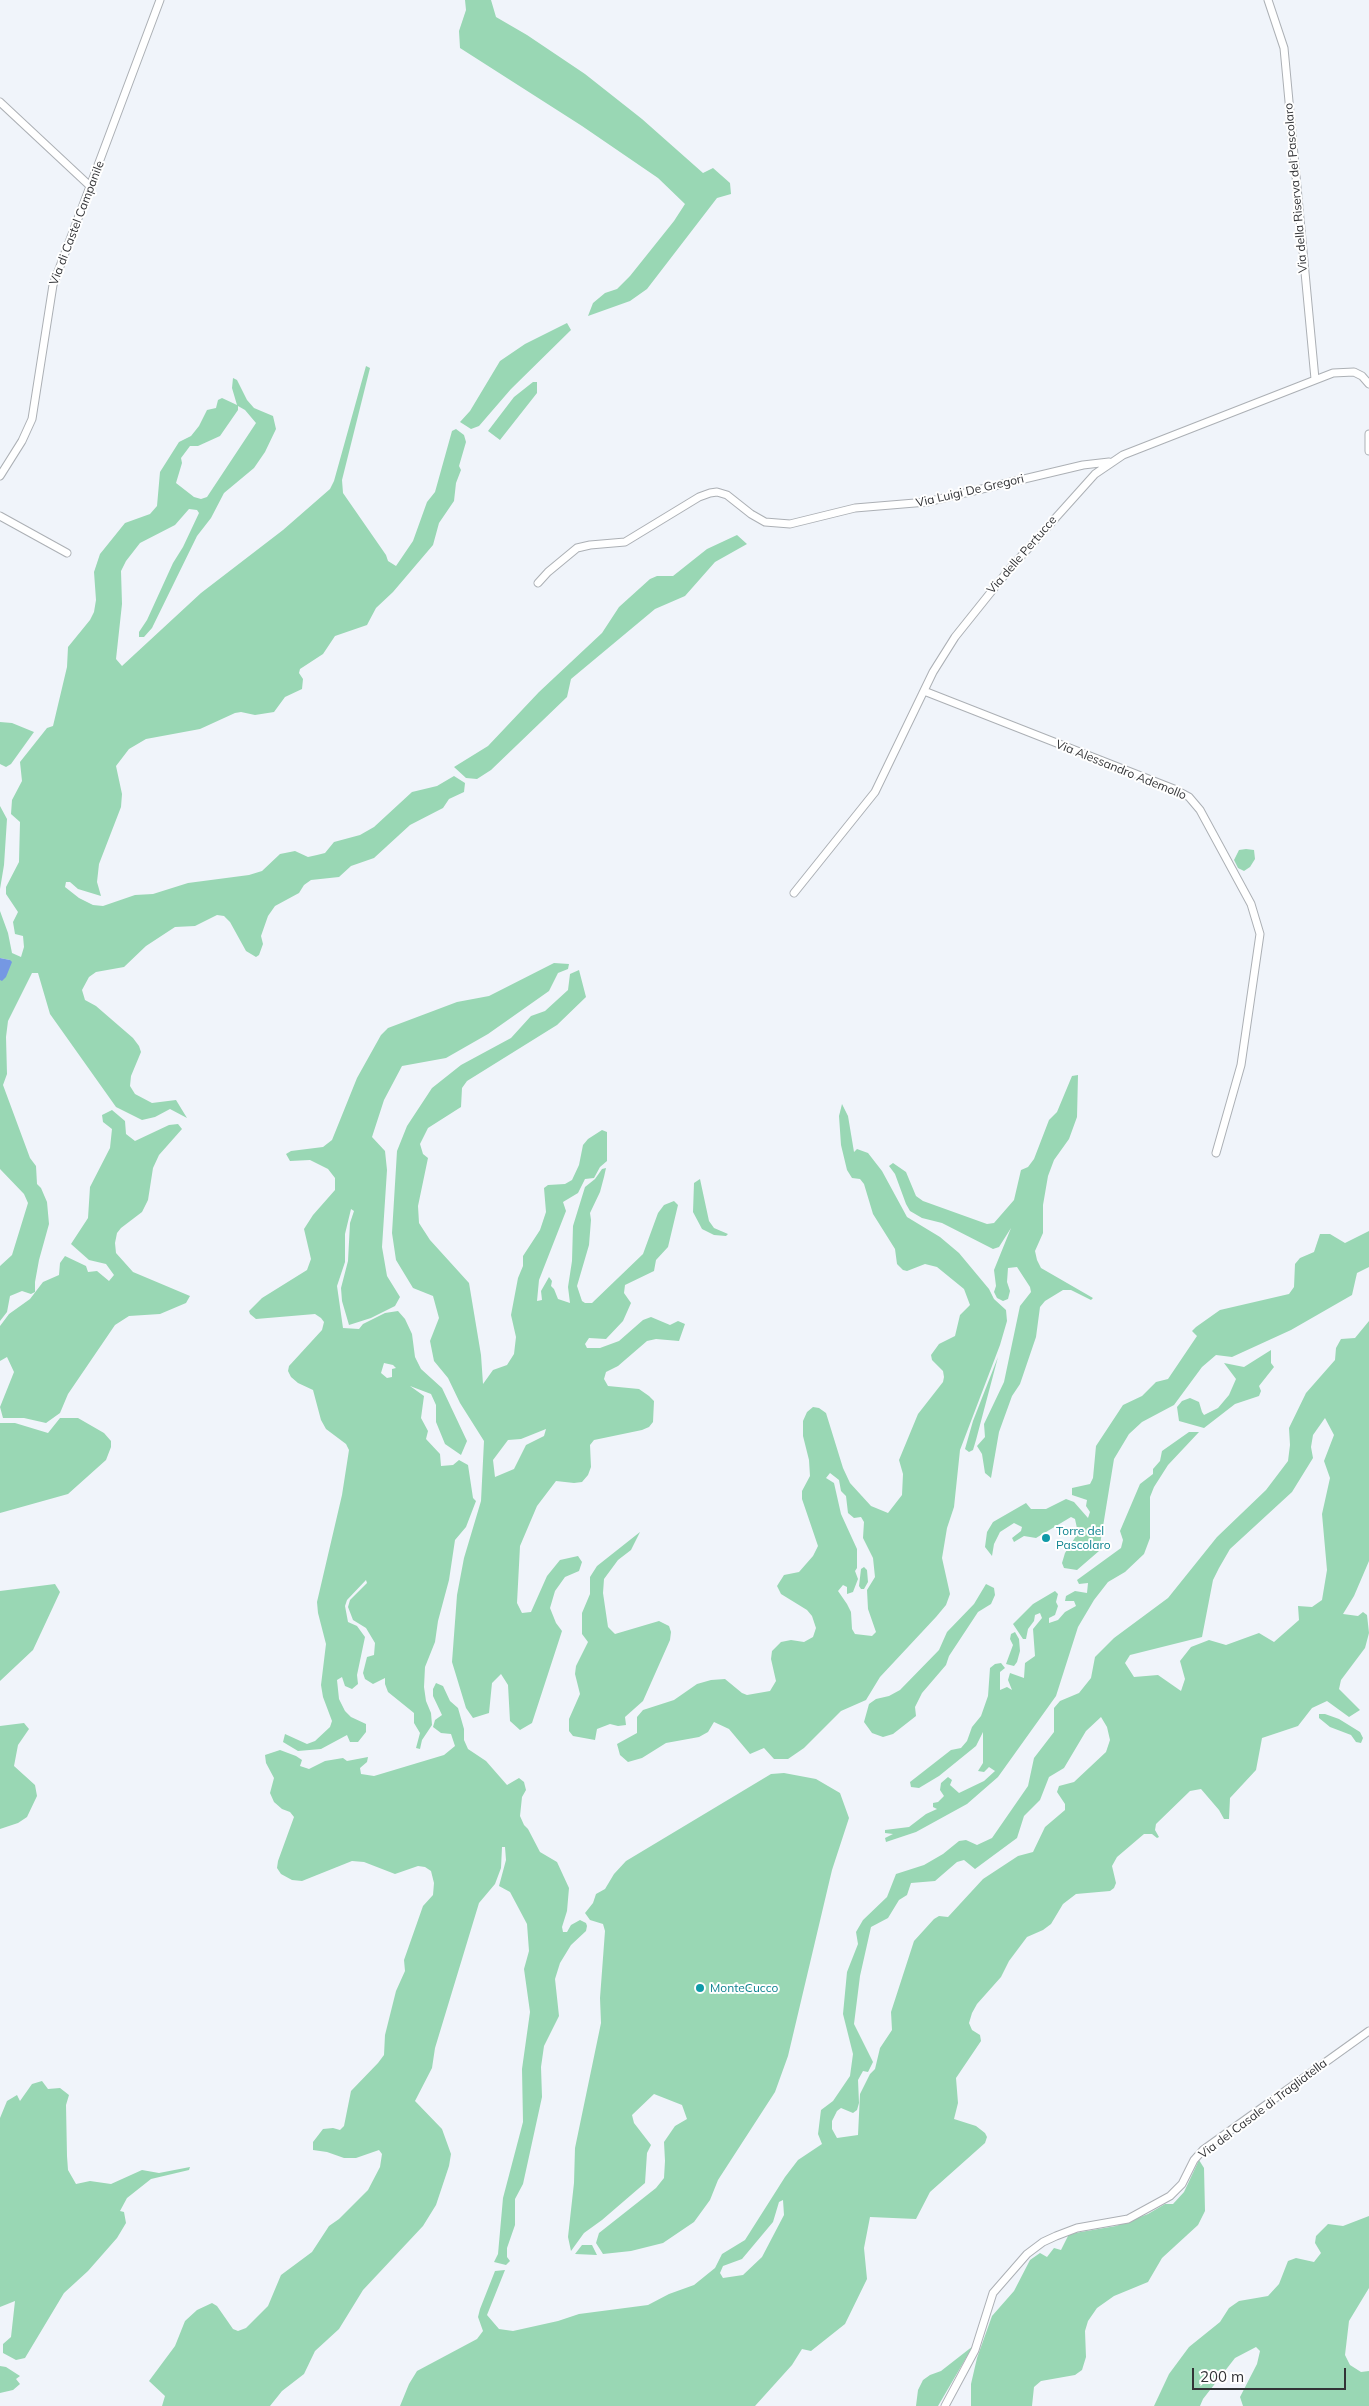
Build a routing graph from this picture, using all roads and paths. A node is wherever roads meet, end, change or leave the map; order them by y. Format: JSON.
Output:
{"nodes":[{"id":1,"x":160,"y":0,"type":"edge"},
{"id":2,"x":1268,"y":0,"type":"edge"},
{"id":3,"x":0,"y":102,"type":"edge"},
{"id":4,"x":90,"y":187,"type":"junction"},
{"id":5,"x":1315,"y":379,"type":"junction"},
{"id":6,"x":1369,"y":384,"type":"edge"},
{"id":7,"x":1369,"y":434,"type":"edge"},
{"id":8,"x":1369,"y":451,"type":"edge"},
{"id":9,"x":1110,"y":462,"type":"junction"},
{"id":10,"x":0,"y":476,"type":"edge"},
{"id":11,"x":0,"y":516,"type":"edge"},
{"id":12,"x":67,"y":553,"type":"dead end"},
{"id":13,"x":538,"y":583,"type":"dead end"},
{"id":14,"x":924,"y":692,"type":"junction"},
{"id":15,"x":794,"y":894,"type":"dead end"},
{"id":16,"x":1216,"y":1153,"type":"dead end"},
{"id":17,"x":1369,"y":2031,"type":"edge"},
{"id":18,"x":945,"y":2406,"type":"edge"}],
"edges":[{"from":1,"to":4,"type":"street","name":"Via di Castel Campanile"},
{"from":2,"to":5,"type":"street","name":"Via della Riserva del Pascolaro"},
{"from":3,"to":4,"type":"street"},
{"from":4,"to":10,"type":"street","name":"Via di Castel Campanile"},
{"from":5,"to":6,"type":"street","name":"Via delle Pertucce"},
{"from":5,"to":9,"type":"street","name":"Via delle Pertucce"},
{"from":7,"to":8,"type":"street"},
{"from":9,"to":13,"type":"street","name":"Via Luigi De Gregori"},
{"from":9,"to":14,"type":"street","name":"Via delle Pertucce"},
{"from":11,"to":12,"type":"street"},
{"from":14,"to":15,"type":"street","name":"Via delle Pertucce"},
{"from":14,"to":16,"type":"street","name":"Via Alessandro Ademollo"},
{"from":17,"to":18,"type":"street","name":"Via del Casale di Tragliatella"}]}
